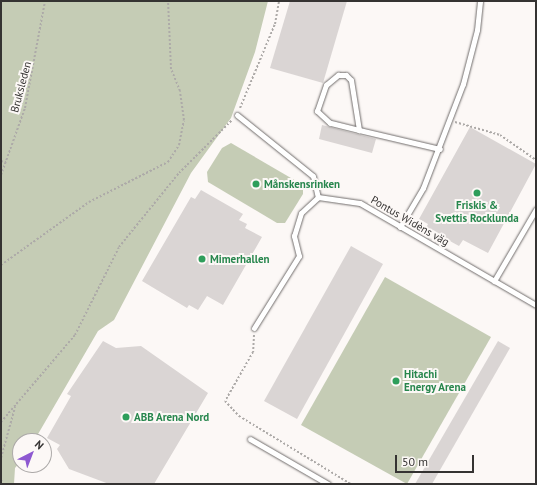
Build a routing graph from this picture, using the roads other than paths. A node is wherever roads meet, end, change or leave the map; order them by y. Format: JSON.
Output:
{"nodes":[{"id":1,"x":480,"y":1,"type":"edge"},
{"id":2,"x":237,"y":115,"type":"road end"},
{"id":3,"x":359,"y":130,"type":"junction"},
{"id":4,"x":440,"y":149,"type":"junction"},
{"id":5,"x":318,"y":197,"type":"junction"},
{"id":6,"x":536,"y":208,"type":"edge"},
{"id":7,"x":400,"y":227,"type":"junction"},
{"id":8,"x":494,"y":281,"type":"junction"},
{"id":9,"x":536,"y":305,"type":"edge"},
{"id":10,"x":254,"y":328,"type":"road end"},
{"id":11,"x":250,"y":438,"type":"dead end"},
{"id":12,"x":328,"y":484,"type":"edge"}],
"edges":[{"from":1,"to":4,"type":"lane"},
{"from":2,"to":5,"type":"lane"},
{"from":3,"to":3,"type":"lane"},
{"from":3,"to":4,"type":"lane"},
{"from":4,"to":7,"type":"lane"},
{"from":5,"to":7,"type":"lane","name":"Pontus Widèns väg"},
{"from":5,"to":10,"type":"lane"},
{"from":6,"to":8,"type":"lane"},
{"from":7,"to":8,"type":"lane","name":"Pontus Widèns väg"},
{"from":8,"to":9,"type":"lane","name":"Pontus Widèns väg"},
{"from":11,"to":12,"type":"lane"}]}
